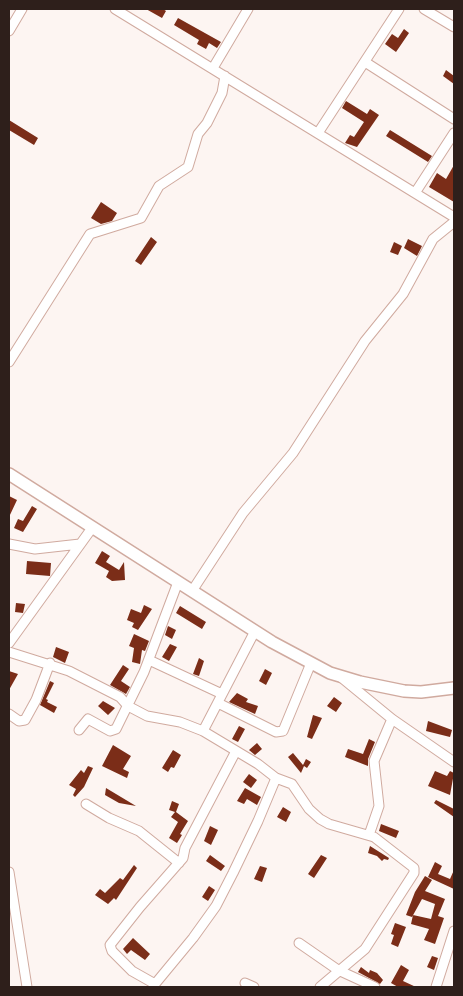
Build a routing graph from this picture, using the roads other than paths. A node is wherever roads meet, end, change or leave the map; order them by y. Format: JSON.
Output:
{"nodes":[{"id":1,"x":22,"y":9,"type":"edge"},
{"id":2,"x":115,"y":9,"type":"edge"},
{"id":3,"x":248,"y":9,"type":"edge"},
{"id":4,"x":399,"y":9,"type":"edge"},
{"id":5,"x":424,"y":9,"type":"edge"},
{"id":6,"x":436,"y":12,"type":"edge"},
{"id":7,"x":454,"y":27,"type":"edge"},
{"id":8,"x":9,"y":31,"type":"edge"},
{"id":9,"x":364,"y":62,"type":"junction"},
{"id":10,"x":212,"y":68,"type":"junction"},
{"id":11,"x":225,"y":76,"type":"junction"},
{"id":12,"x":454,"y":119,"type":"edge"},
{"id":13,"x":318,"y":133,"type":"junction"},
{"id":14,"x":454,"y":133,"type":"edge"},
{"id":15,"x":415,"y":193,"type":"junction"},
{"id":16,"x":454,"y":217,"type":"edge"},
{"id":17,"x":454,"y":222,"type":"edge"},
{"id":18,"x":9,"y":362,"type":"edge"},
{"id":19,"x":9,"y":474,"type":"edge"},
{"id":20,"x":92,"y":528,"type":"junction"},
{"id":21,"x":9,"y":544,"type":"edge"},
{"id":22,"x":80,"y":544,"type":"junction"},
{"id":23,"x":178,"y":582,"type":"junction"},
{"id":24,"x":192,"y":591,"type":"junction"},
{"id":25,"x":255,"y":631,"type":"junction"},
{"id":26,"x":9,"y":643,"type":"edge"},
{"id":27,"x":9,"y":652,"type":"edge"},
{"id":28,"x":149,"y":660,"type":"junction"},
{"id":29,"x":50,"y":663,"type":"junction"},
{"id":30,"x":312,"y":663,"type":"junction"},
{"id":31,"x":342,"y":678,"type":"junction"},
{"id":32,"x":454,"y":688,"type":"edge"},
{"id":33,"x":222,"y":694,"type":"junction"},
{"id":34,"x":218,"y":703,"type":"junction"},
{"id":35,"x":128,"y":706,"type":"junction"},
{"id":36,"x":9,"y":714,"type":"edge"},
{"id":37,"x":392,"y":719,"type":"junction"},
{"id":38,"x":79,"y":730,"type":"dead end"},
{"id":39,"x":202,"y":730,"type":"junction"},
{"id":40,"x":236,"y":750,"type":"junction"},
{"id":41,"x":454,"y":762,"type":"edge"},
{"id":42,"x":276,"y":778,"type":"junction"},
{"id":43,"x":86,"y":804,"type":"dead end"},
{"id":44,"x":369,"y":835,"type":"junction"},
{"id":45,"x":179,"y":863,"type":"junction"},
{"id":46,"x":9,"y":872,"type":"edge"},
{"id":47,"x":454,"y":931,"type":"edge"},
{"id":48,"x":298,"y":943,"type":"dead end"},
{"id":49,"x":338,"y":970,"type":"junction"},
{"id":50,"x":245,"y":982,"type":"dead end"},
{"id":51,"x":27,"y":987,"type":"edge"},
{"id":52,"x":254,"y":987,"type":"edge"},
{"id":53,"x":320,"y":987,"type":"edge"},
{"id":54,"x":375,"y":987,"type":"edge"},
{"id":55,"x":436,"y":987,"type":"edge"}],
"edges":[{"from":1,"to":8,"type":"street"},
{"from":2,"to":10,"type":"street"},
{"from":3,"to":10,"type":"street"},
{"from":4,"to":9,"type":"street"},
{"from":5,"to":6,"type":"street"},
{"from":6,"to":7,"type":"street"},
{"from":9,"to":12,"type":"street"},
{"from":9,"to":13,"type":"street"},
{"from":10,"to":11,"type":"street"},
{"from":11,"to":13,"type":"street"},
{"from":11,"to":18,"type":"street"},
{"from":13,"to":15,"type":"street"},
{"from":14,"to":15,"type":"street"},
{"from":15,"to":16,"type":"street"},
{"from":17,"to":24,"type":"street"},
{"from":19,"to":20,"type":"street"},
{"from":20,"to":22,"type":"street"},
{"from":20,"to":23,"type":"street"},
{"from":21,"to":22,"type":"street"},
{"from":22,"to":26,"type":"street"},
{"from":23,"to":24,"type":"street"},
{"from":23,"to":28,"type":"street"},
{"from":24,"to":25,"type":"street"},
{"from":25,"to":30,"type":"street"},
{"from":25,"to":33,"type":"street"},
{"from":27,"to":29,"type":"street"},
{"from":28,"to":33,"type":"street"},
{"from":28,"to":35,"type":"street"},
{"from":29,"to":35,"type":"street"},
{"from":29,"to":36,"type":"street"},
{"from":30,"to":31,"type":"street"},
{"from":30,"to":34,"type":"street"},
{"from":31,"to":32,"type":"street"},
{"from":31,"to":37,"type":"street"},
{"from":33,"to":34,"type":"street"},
{"from":34,"to":39,"type":"street"},
{"from":35,"to":38,"type":"street"},
{"from":35,"to":39,"type":"street"},
{"from":37,"to":41,"type":"street"},
{"from":37,"to":44,"type":"street"},
{"from":39,"to":40,"type":"street"},
{"from":40,"to":42,"type":"street"},
{"from":40,"to":45,"type":"street"},
{"from":42,"to":44,"type":"street"},
{"from":42,"to":45,"type":"street"},
{"from":43,"to":45,"type":"street"},
{"from":44,"to":49,"type":"street"},
{"from":46,"to":51,"type":"street"},
{"from":47,"to":55,"type":"street"},
{"from":48,"to":49,"type":"street"},
{"from":49,"to":53,"type":"street"},
{"from":49,"to":54,"type":"street"},
{"from":50,"to":52,"type":"street"}]}
